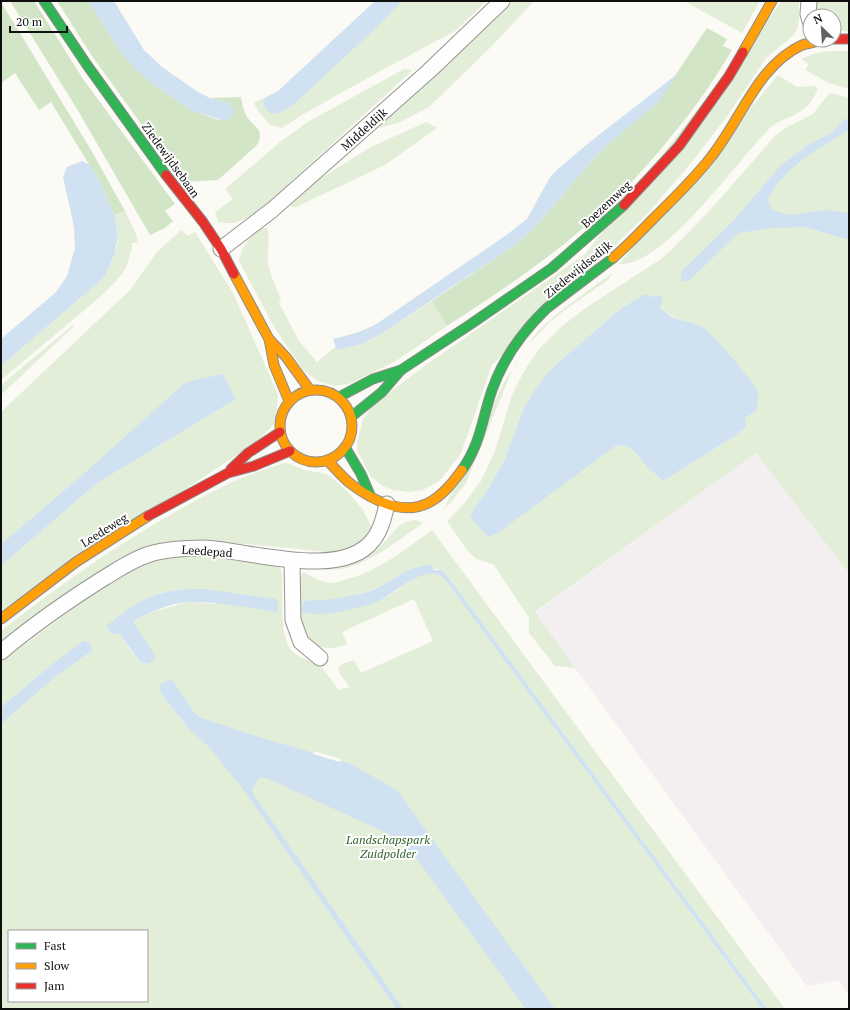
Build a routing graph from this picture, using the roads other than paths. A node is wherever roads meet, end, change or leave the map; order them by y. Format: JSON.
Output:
{"nodes":[{"id":1,"x":44,"y":1,"type":"edge"},
{"id":2,"x":502,"y":1,"type":"edge"},
{"id":3,"x":772,"y":1,"type":"edge"},
{"id":4,"x":802,"y":46,"type":"edge"},
{"id":5,"x":221,"y":250,"type":"junction"},
{"id":6,"x":269,"y":339,"type":"junction"},
{"id":7,"x":401,"y":370,"type":"junction"},
{"id":8,"x":310,"y":390,"type":"junction"},
{"id":9,"x":339,"y":397,"type":"junction"},
{"id":10,"x":289,"y":401,"type":"junction"},
{"id":11,"x":351,"y":417,"type":"junction"},
{"id":12,"x":280,"y":432,"type":"junction"},
{"id":13,"x":345,"y":447,"type":"junction"},
{"id":14,"x":290,"y":451,"type":"junction"},
{"id":15,"x":327,"y":460,"type":"junction"},
{"id":16,"x":228,"y":473,"type":"junction"},
{"id":17,"x":370,"y":495,"type":"junction"},
{"id":18,"x":387,"y":504,"type":"junction"},
{"id":19,"x":292,"y":560,"type":"junction"},
{"id":20,"x":1,"y":619,"type":"edge"},
{"id":21,"x":1,"y":652,"type":"edge"},
{"id":22,"x":320,"y":658,"type":"dead end"}],
"edges":[{"from":1,"to":5,"type":"street","name":"Ziedewijdsebaan"},
{"from":2,"to":5,"type":"street","name":"Middeldijk"},
{"from":3,"to":7,"type":"street","name":"Boezemweg"},
{"from":4,"to":18,"type":"street","name":"Ziedewijdsedijk"},
{"from":5,"to":6,"type":"street","name":"Ziedewijdsebaan"},
{"from":6,"to":8,"type":"street","name":"Ziedewijdsebaan"},
{"from":6,"to":10,"type":"street","name":"Ziedewijdsebaan"},
{"from":7,"to":9,"type":"street","name":"Boezemweg"},
{"from":7,"to":11,"type":"street","name":"Boezemweg"},
{"from":8,"to":9,"type":"street"},
{"from":8,"to":10,"type":"street"},
{"from":9,"to":11,"type":"street"},
{"from":10,"to":12,"type":"street"},
{"from":11,"to":13,"type":"street"},
{"from":12,"to":14,"type":"street"},
{"from":12,"to":16,"type":"street","name":"Leedeweg"},
{"from":13,"to":15,"type":"street"},
{"from":13,"to":17,"type":"street"},
{"from":14,"to":15,"type":"street"},
{"from":14,"to":16,"type":"street","name":"Leedeweg"},
{"from":15,"to":17,"type":"street","name":"Ziedewijdsedijk"},
{"from":16,"to":20,"type":"street","name":"Leedeweg"},
{"from":17,"to":18,"type":"street","name":"Ziedewijdsedijk"},
{"from":18,"to":19,"type":"street","name":"Leedepad"},
{"from":19,"to":21,"type":"street","name":"Leedepad"},
{"from":19,"to":22,"type":"street"}]}
